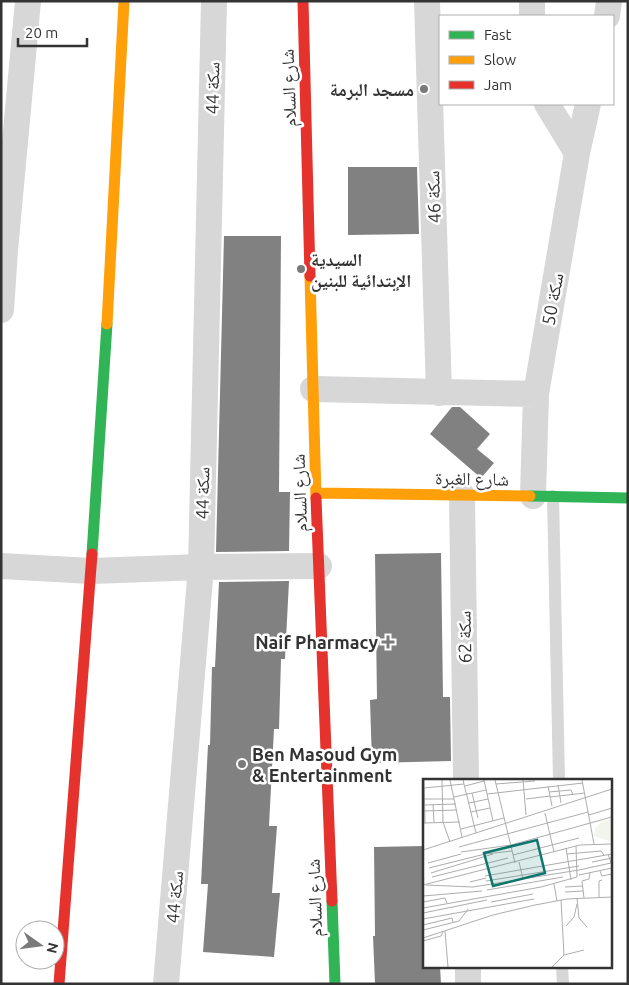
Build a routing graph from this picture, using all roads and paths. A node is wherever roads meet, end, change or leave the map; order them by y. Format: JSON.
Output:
{"nodes":[{"id":1,"x":28,"y":1,"type":"edge"},
{"id":2,"x":124,"y":1,"type":"edge"},
{"id":3,"x":214,"y":1,"type":"edge"},
{"id":4,"x":303,"y":1,"type":"edge"},
{"id":5,"x":427,"y":1,"type":"edge"},
{"id":6,"x":532,"y":1,"type":"edge"},
{"id":7,"x":609,"y":1,"type":"edge"},
{"id":8,"x":532,"y":15,"type":"edge"},
{"id":9,"x":607,"y":15,"type":"edge"},
{"id":10,"x":548,"y":105,"type":"edge"},
{"id":11,"x":588,"y":105,"type":"edge"},
{"id":12,"x":577,"y":153,"type":"junction"},
{"id":13,"x":1,"y":310,"type":"edge"},
{"id":14,"x":313,"y":389,"type":"junction"},
{"id":15,"x":439,"y":393,"type":"junction"},
{"id":16,"x":536,"y":394,"type":"junction"},
{"id":17,"x":316,"y":493,"type":"junction"},
{"id":18,"x":462,"y":495,"type":"junction"},
{"id":19,"x":543,"y":496,"type":"junction"},
{"id":20,"x":628,"y":498,"type":"edge"},
{"id":21,"x":1,"y":566,"type":"edge"},
{"id":22,"x":319,"y":566,"type":"junction"},
{"id":23,"x":200,"y":567,"type":"junction"},
{"id":24,"x":91,"y":571,"type":"junction"},
{"id":25,"x":466,"y":779,"type":"edge"},
{"id":26,"x":559,"y":779,"type":"edge"},
{"id":27,"x":468,"y":968,"type":"edge"},
{"id":28,"x":562,"y":968,"type":"edge"},
{"id":29,"x":59,"y":984,"type":"edge"},
{"id":30,"x":166,"y":984,"type":"edge"},
{"id":31,"x":335,"y":984,"type":"edge"},
{"id":32,"x":468,"y":984,"type":"edge"},
{"id":33,"x":563,"y":984,"type":"edge"}],
"edges":[{"from":1,"to":13,"type":"street"},
{"from":2,"to":24,"type":"street"},
{"from":3,"to":23,"type":"street","name":"سكة 44"},
{"from":4,"to":14,"type":"street","name":"شارع السلام"},
{"from":5,"to":15,"type":"street","name":"سكة 46"},
{"from":6,"to":8,"type":"street"},
{"from":7,"to":9,"type":"street"},
{"from":10,"to":12,"type":"street"},
{"from":11,"to":12,"type":"street","name":"سكة 50"},
{"from":12,"to":16,"type":"street","name":"سكة 50"},
{"from":14,"to":15,"type":"street"},
{"from":14,"to":17,"type":"street","name":"شارع السلام"},
{"from":15,"to":16,"type":"street"},
{"from":16,"to":19,"type":"street","name":"سكة 50"},
{"from":17,"to":18,"type":"street","name":"شارع الغبرة"},
{"from":17,"to":22,"type":"street","name":"شارع السلام"},
{"from":18,"to":19,"type":"street","name":"شارع الغبرة"},
{"from":18,"to":25,"type":"street","name":"سكة 62"},
{"from":19,"to":20,"type":"street","name":"شارع الغبرة"},
{"from":19,"to":26,"type":"lane"},
{"from":21,"to":24,"type":"street"},
{"from":22,"to":23,"type":"street"},
{"from":22,"to":31,"type":"street","name":"شارع السلام"},
{"from":23,"to":24,"type":"street"},
{"from":23,"to":30,"type":"street","name":"سكة 44"},
{"from":24,"to":29,"type":"street"},
{"from":27,"to":32,"type":"street"},
{"from":28,"to":33,"type":"lane"}]}
